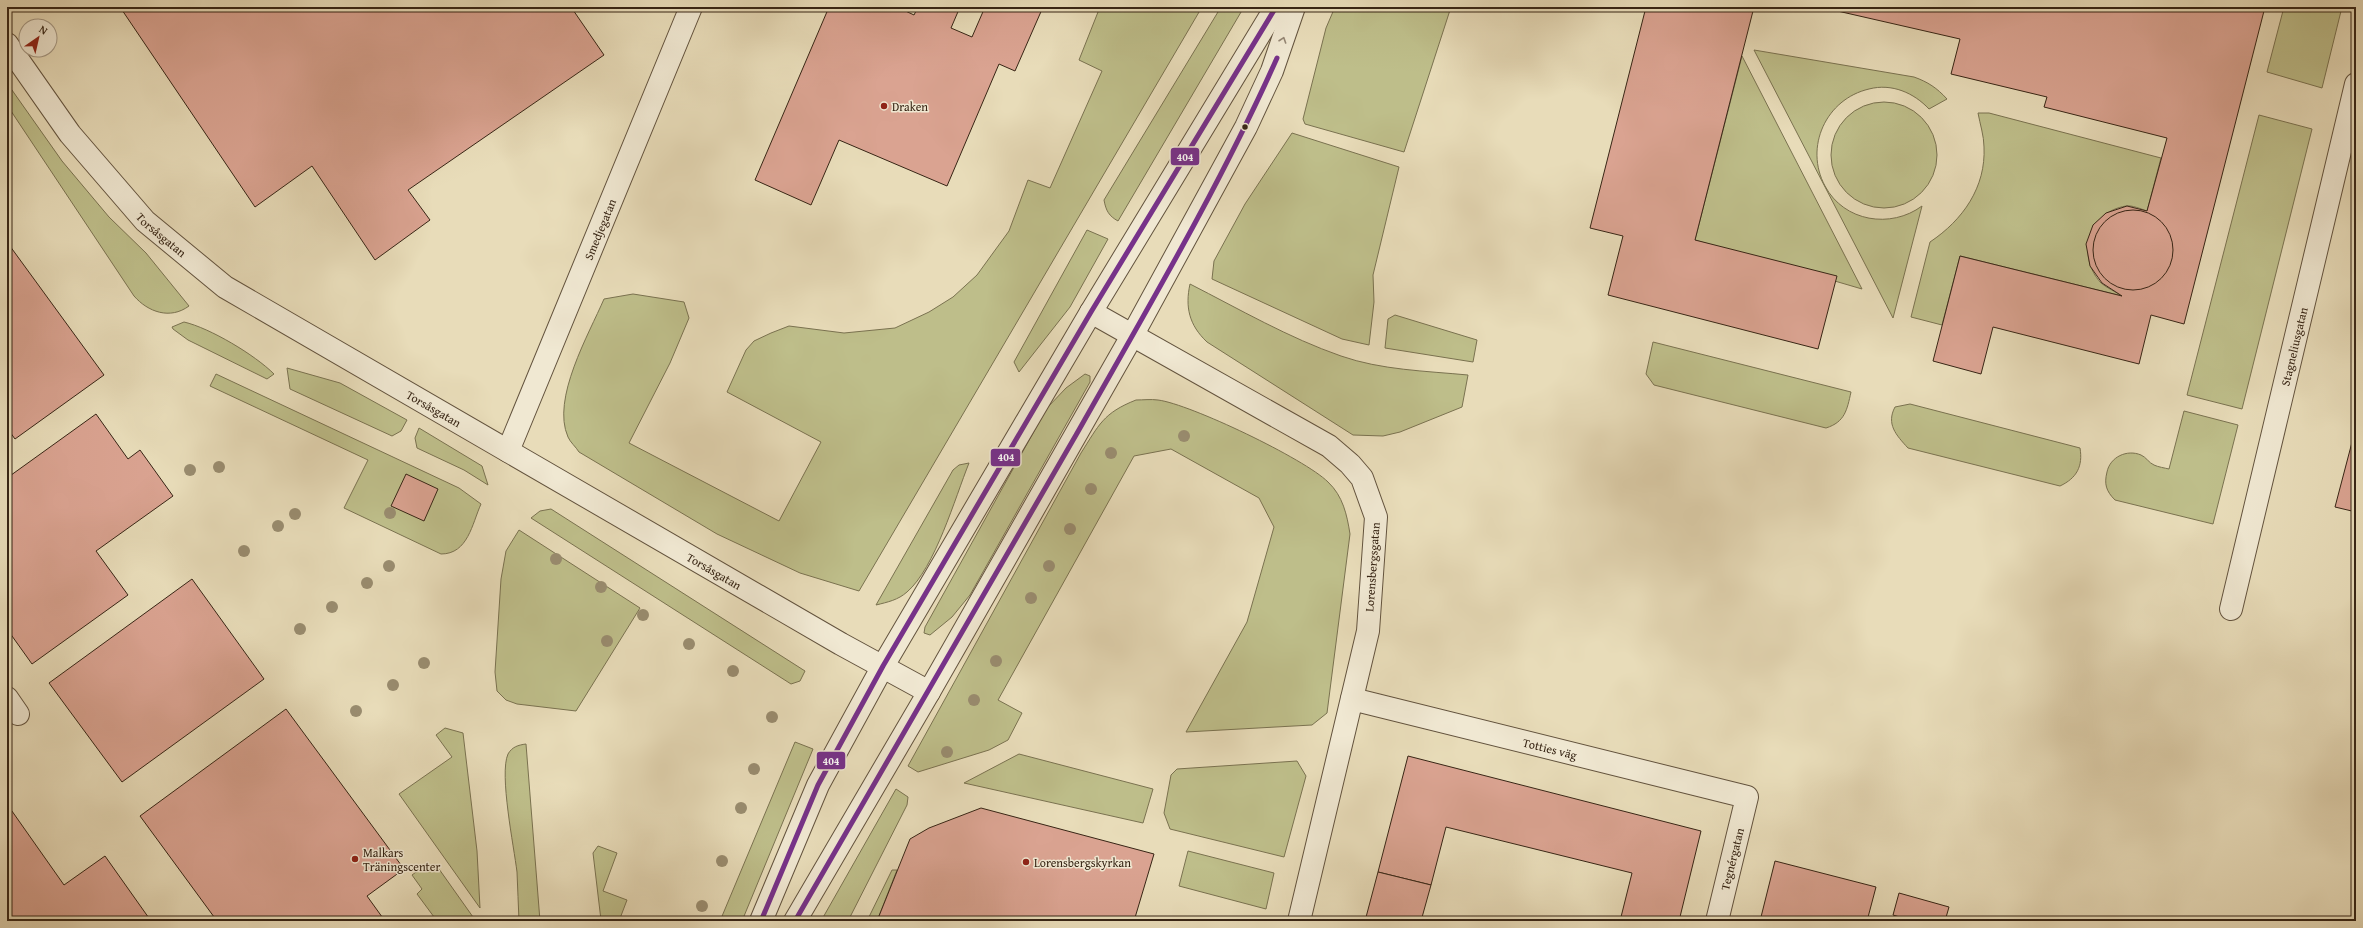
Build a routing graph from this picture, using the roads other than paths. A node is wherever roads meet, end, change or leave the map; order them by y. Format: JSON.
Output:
{"nodes":[{"id":1,"x":691,"y":7,"type":"edge"},
{"id":2,"x":1276,"y":7,"type":"edge"},
{"id":3,"x":1294,"y":7,"type":"edge"},
{"id":4,"x":7,"y":44,"type":"edge"},
{"id":5,"x":2356,"y":84,"type":"edge"},
{"id":6,"x":1091,"y":312,"type":"junction"},
{"id":7,"x":1132,"y":336,"type":"junction"},
{"id":8,"x":508,"y":451,"type":"junction"},
{"id":9,"x":2231,"y":609,"type":"dead end"},
{"id":10,"x":883,"y":666,"type":"junction"},
{"id":11,"x":930,"y":692,"type":"junction"},
{"id":12,"x":1352,"y":699,"type":"junction"},
{"id":13,"x":1748,"y":797,"type":"joint"},
{"id":14,"x":761,"y":921,"type":"edge"},
{"id":15,"x":795,"y":921,"type":"edge"},
{"id":16,"x":1298,"y":921,"type":"edge"},
{"id":17,"x":1717,"y":921,"type":"edge"}],
"edges":[{"from":1,"to":8,"type":"street","name":"Smedjegatan"},
{"from":2,"to":6,"type":"street"},
{"from":7,"to":3,"type":"street","one_way":true},
{"from":4,"to":8,"type":"street","name":"Torsåsgatan"},
{"from":5,"to":9,"type":"street","name":"Stagneliusgatan"},
{"from":6,"to":7,"type":"street","name":"Lorensbergsgatan"},
{"from":6,"to":10,"type":"street"},
{"from":7,"to":11,"type":"street"},
{"from":7,"to":12,"type":"street","name":"Lorensbergsgatan"},
{"from":8,"to":10,"type":"street","name":"Torsåsgatan"},
{"from":10,"to":11,"type":"street","name":"Torsåsgatan"},
{"from":10,"to":14,"type":"street"},
{"from":11,"to":15,"type":"street"},
{"from":12,"to":13,"type":"street","name":"Totties väg"},
{"from":12,"to":16,"type":"street","name":"Lorensbergsgatan"},
{"from":13,"to":17,"type":"street","name":"Tegnérgatan"}]}
